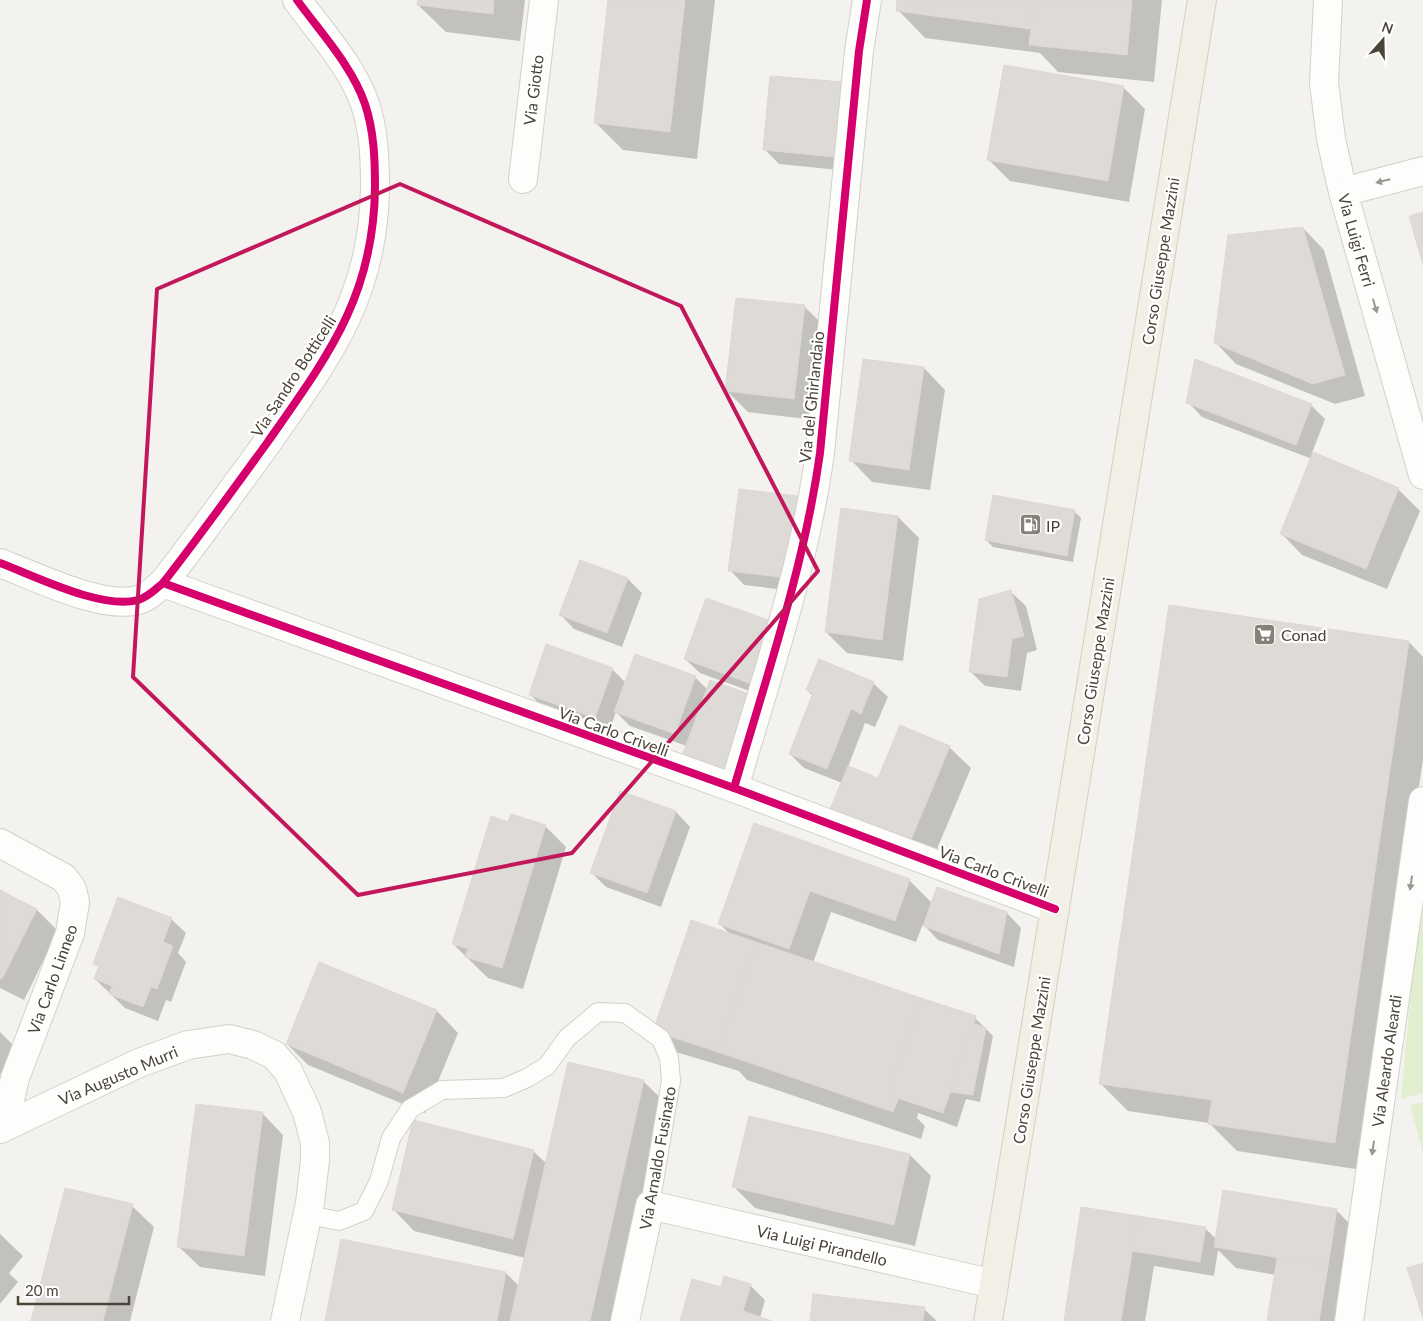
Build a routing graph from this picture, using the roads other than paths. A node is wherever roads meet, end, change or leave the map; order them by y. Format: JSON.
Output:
{"nodes":[{"id":1,"x":297,"y":0,"type":"edge"},
{"id":2,"x":544,"y":0,"type":"edge"},
{"id":3,"x":867,"y":0,"type":"edge"},
{"id":4,"x":1202,"y":0,"type":"edge"},
{"id":5,"x":1328,"y":0,"type":"edge"},
{"id":6,"x":1423,"y":171,"type":"edge"},
{"id":7,"x":523,"y":179,"type":"dead end"},
{"id":8,"x":1343,"y":192,"type":"junction"},
{"id":9,"x":1423,"y":475,"type":"edge"},
{"id":10,"x":0,"y":563,"type":"edge"},
{"id":11,"x":163,"y":583,"type":"junction"},
{"id":12,"x":734,"y":788,"type":"junction"},
{"id":13,"x":1423,"y":800,"type":"edge"},
{"id":14,"x":0,"y":843,"type":"edge"},
{"id":15,"x":1055,"y":908,"type":"junction"},
{"id":16,"x":7,"y":1125,"type":"edge"},
{"id":17,"x":650,"y":1205,"type":"junction"},
{"id":18,"x":308,"y":1215,"type":"junction"},
{"id":19,"x":994,"y":1284,"type":"junction"},
{"id":20,"x":286,"y":1321,"type":"edge"},
{"id":21,"x":624,"y":1321,"type":"edge"},
{"id":22,"x":988,"y":1321,"type":"edge"},
{"id":23,"x":1349,"y":1321,"type":"edge"}],
"edges":[{"from":1,"to":11,"type":"street","name":"Via Sandro Botticelli"},
{"from":2,"to":7,"type":"street","name":"Via Giotto"},
{"from":3,"to":12,"type":"street","name":"Via del Ghirlandaio"},
{"from":4,"to":15,"type":"main road","name":"Corso Giuseppe Mazzini"},
{"from":5,"to":8,"type":"street","name":"Via Luigi Ferri"},
{"from":6,"to":8,"type":"street","one_way":true},
{"from":8,"to":9,"type":"street","name":"Via Luigi Ferri","one_way":true},
{"from":10,"to":11,"type":"street","name":"Via Sandro Botticelli"},
{"from":11,"to":12,"type":"street","name":"Via Carlo Crivelli"},
{"from":12,"to":15,"type":"street","name":"Via Carlo Crivelli"},
{"from":13,"to":23,"type":"street","name":"Via Aleardo Aleardi","one_way":true},
{"from":14,"to":16,"type":"street","name":"Via Carlo Linneo"},
{"from":15,"to":19,"type":"main road","name":"Corso Giuseppe Mazzini"},
{"from":16,"to":18,"type":"street","name":"Via Augusto Murri"},
{"from":17,"to":18,"type":"lane","name":"Via Arnaldo Fusinato"},
{"from":17,"to":19,"type":"street","name":"Via Luigi Pirandello"},
{"from":17,"to":21,"type":"street","name":"Via Arnaldo Fusinato"},
{"from":18,"to":20,"type":"street","name":"Via Augusto Murri"},
{"from":19,"to":22,"type":"main road","name":"Corso Giuseppe Mazzini"}]}
